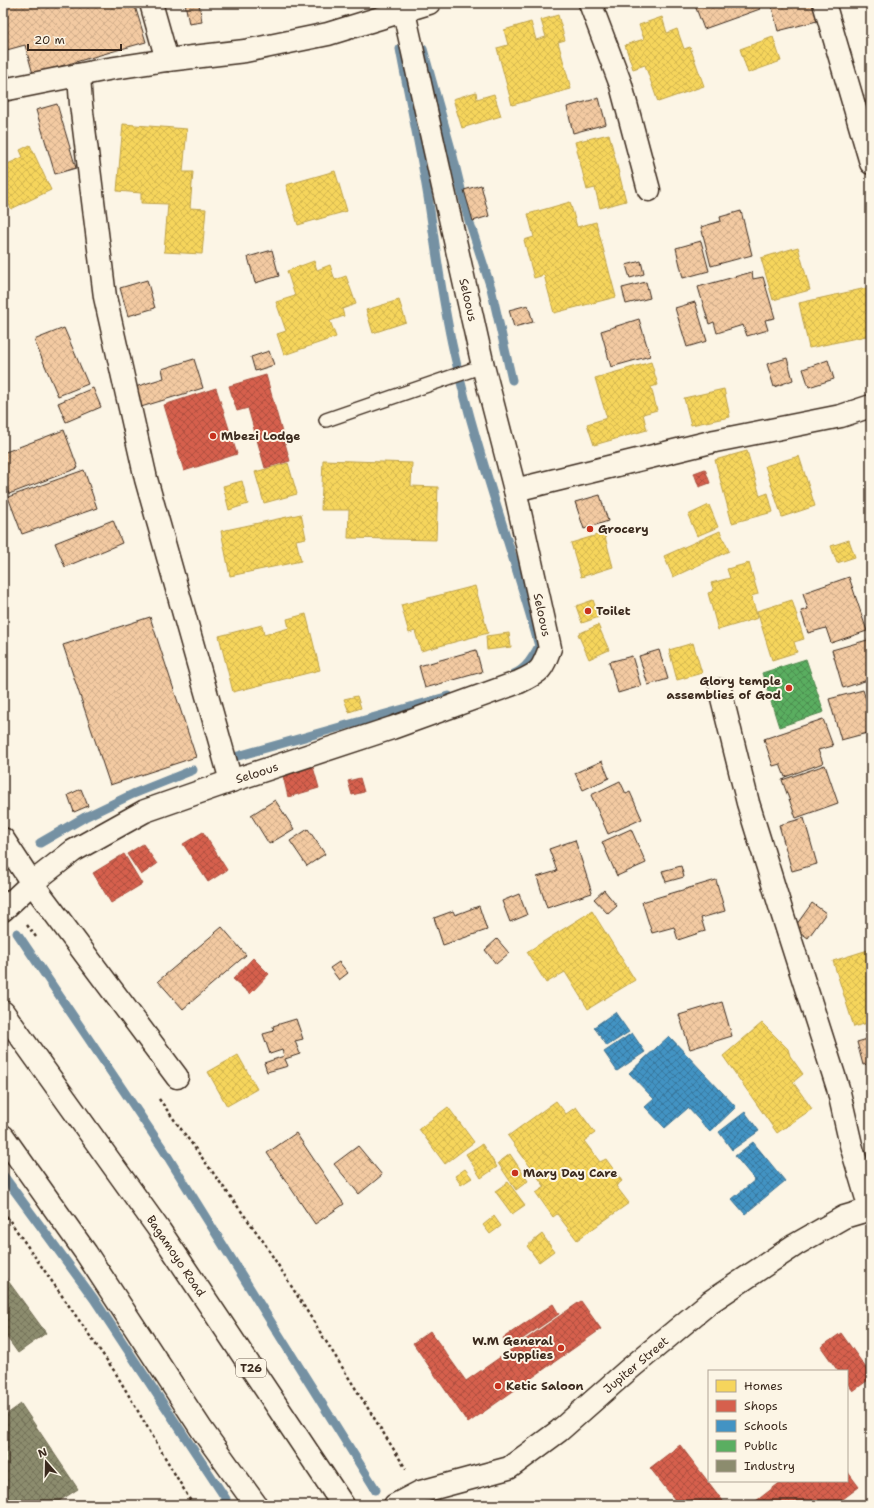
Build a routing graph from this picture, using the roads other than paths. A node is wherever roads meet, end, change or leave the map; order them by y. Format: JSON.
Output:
{"nodes":[{"id":1,"x":151,"y":3,"type":"edge"},
{"id":2,"x":429,"y":3,"type":"edge"},
{"id":3,"x":590,"y":3,"type":"edge"},
{"id":4,"x":824,"y":3,"type":"edge"},
{"id":5,"x":403,"y":7,"type":"edge"},
{"id":6,"x":167,"y":60,"type":"junction"},
{"id":7,"x":79,"y":75,"type":"junction"},
{"id":8,"x":3,"y":90,"type":"edge"},
{"id":9,"x":871,"y":163,"type":"edge"},
{"id":10,"x":649,"y":190,"type":"dead end"},
{"id":11,"x":483,"y":366,"type":"junction"},
{"id":12,"x":871,"y":406,"type":"edge"},
{"id":13,"x":326,"y":420,"type":"dead end"},
{"id":14,"x":515,"y":490,"type":"junction"},
{"id":15,"x":720,"y":690,"type":"dead end"},
{"id":16,"x":231,"y":781,"type":"junction"},
{"id":17,"x":3,"y":839,"type":"edge"},
{"id":18,"x":32,"y":883,"type":"junction"},
{"id":19,"x":6,"y":907,"type":"edge"},
{"id":20,"x":3,"y":1012,"type":"edge"},
{"id":21,"x":177,"y":1077,"type":"dead end"},
{"id":22,"x":3,"y":1136,"type":"edge"},
{"id":23,"x":871,"y":1209,"type":"edge"},
{"id":24,"x":256,"y":1505,"type":"edge"},
{"id":25,"x":343,"y":1505,"type":"edge"},
{"id":26,"x":395,"y":1505,"type":"edge"}],
"edges":[{"from":1,"to":6,"type":"main road"},
{"from":2,"to":5,"type":"main road"},
{"from":3,"to":10,"type":"main road"},
{"from":4,"to":9,"type":"main road"},
{"from":5,"to":6,"type":"main road"},
{"from":5,"to":11,"type":"main road","name":"Seloous"},
{"from":6,"to":7,"type":"main road"},
{"from":7,"to":8,"type":"main road"},
{"from":7,"to":16,"type":"main road"},
{"from":11,"to":13,"type":"lane"},
{"from":11,"to":14,"type":"main road","name":"Seloous"},
{"from":12,"to":14,"type":"main road"},
{"from":14,"to":16,"type":"main road","name":"Seloous"},
{"from":15,"to":23,"type":"main road"},
{"from":16,"to":18,"type":"main road","name":"Seloous"},
{"from":17,"to":18,"type":"main road"},
{"from":18,"to":19,"type":"main road","name":"Seloous"},
{"from":18,"to":21,"type":"main road"},
{"from":20,"to":25,"type":"main road","name":"Bagamoyo Road","number":"T26"},
{"from":22,"to":24,"type":"main road"},
{"from":23,"to":26,"type":"main road","name":"Jupiter Street"}]}
